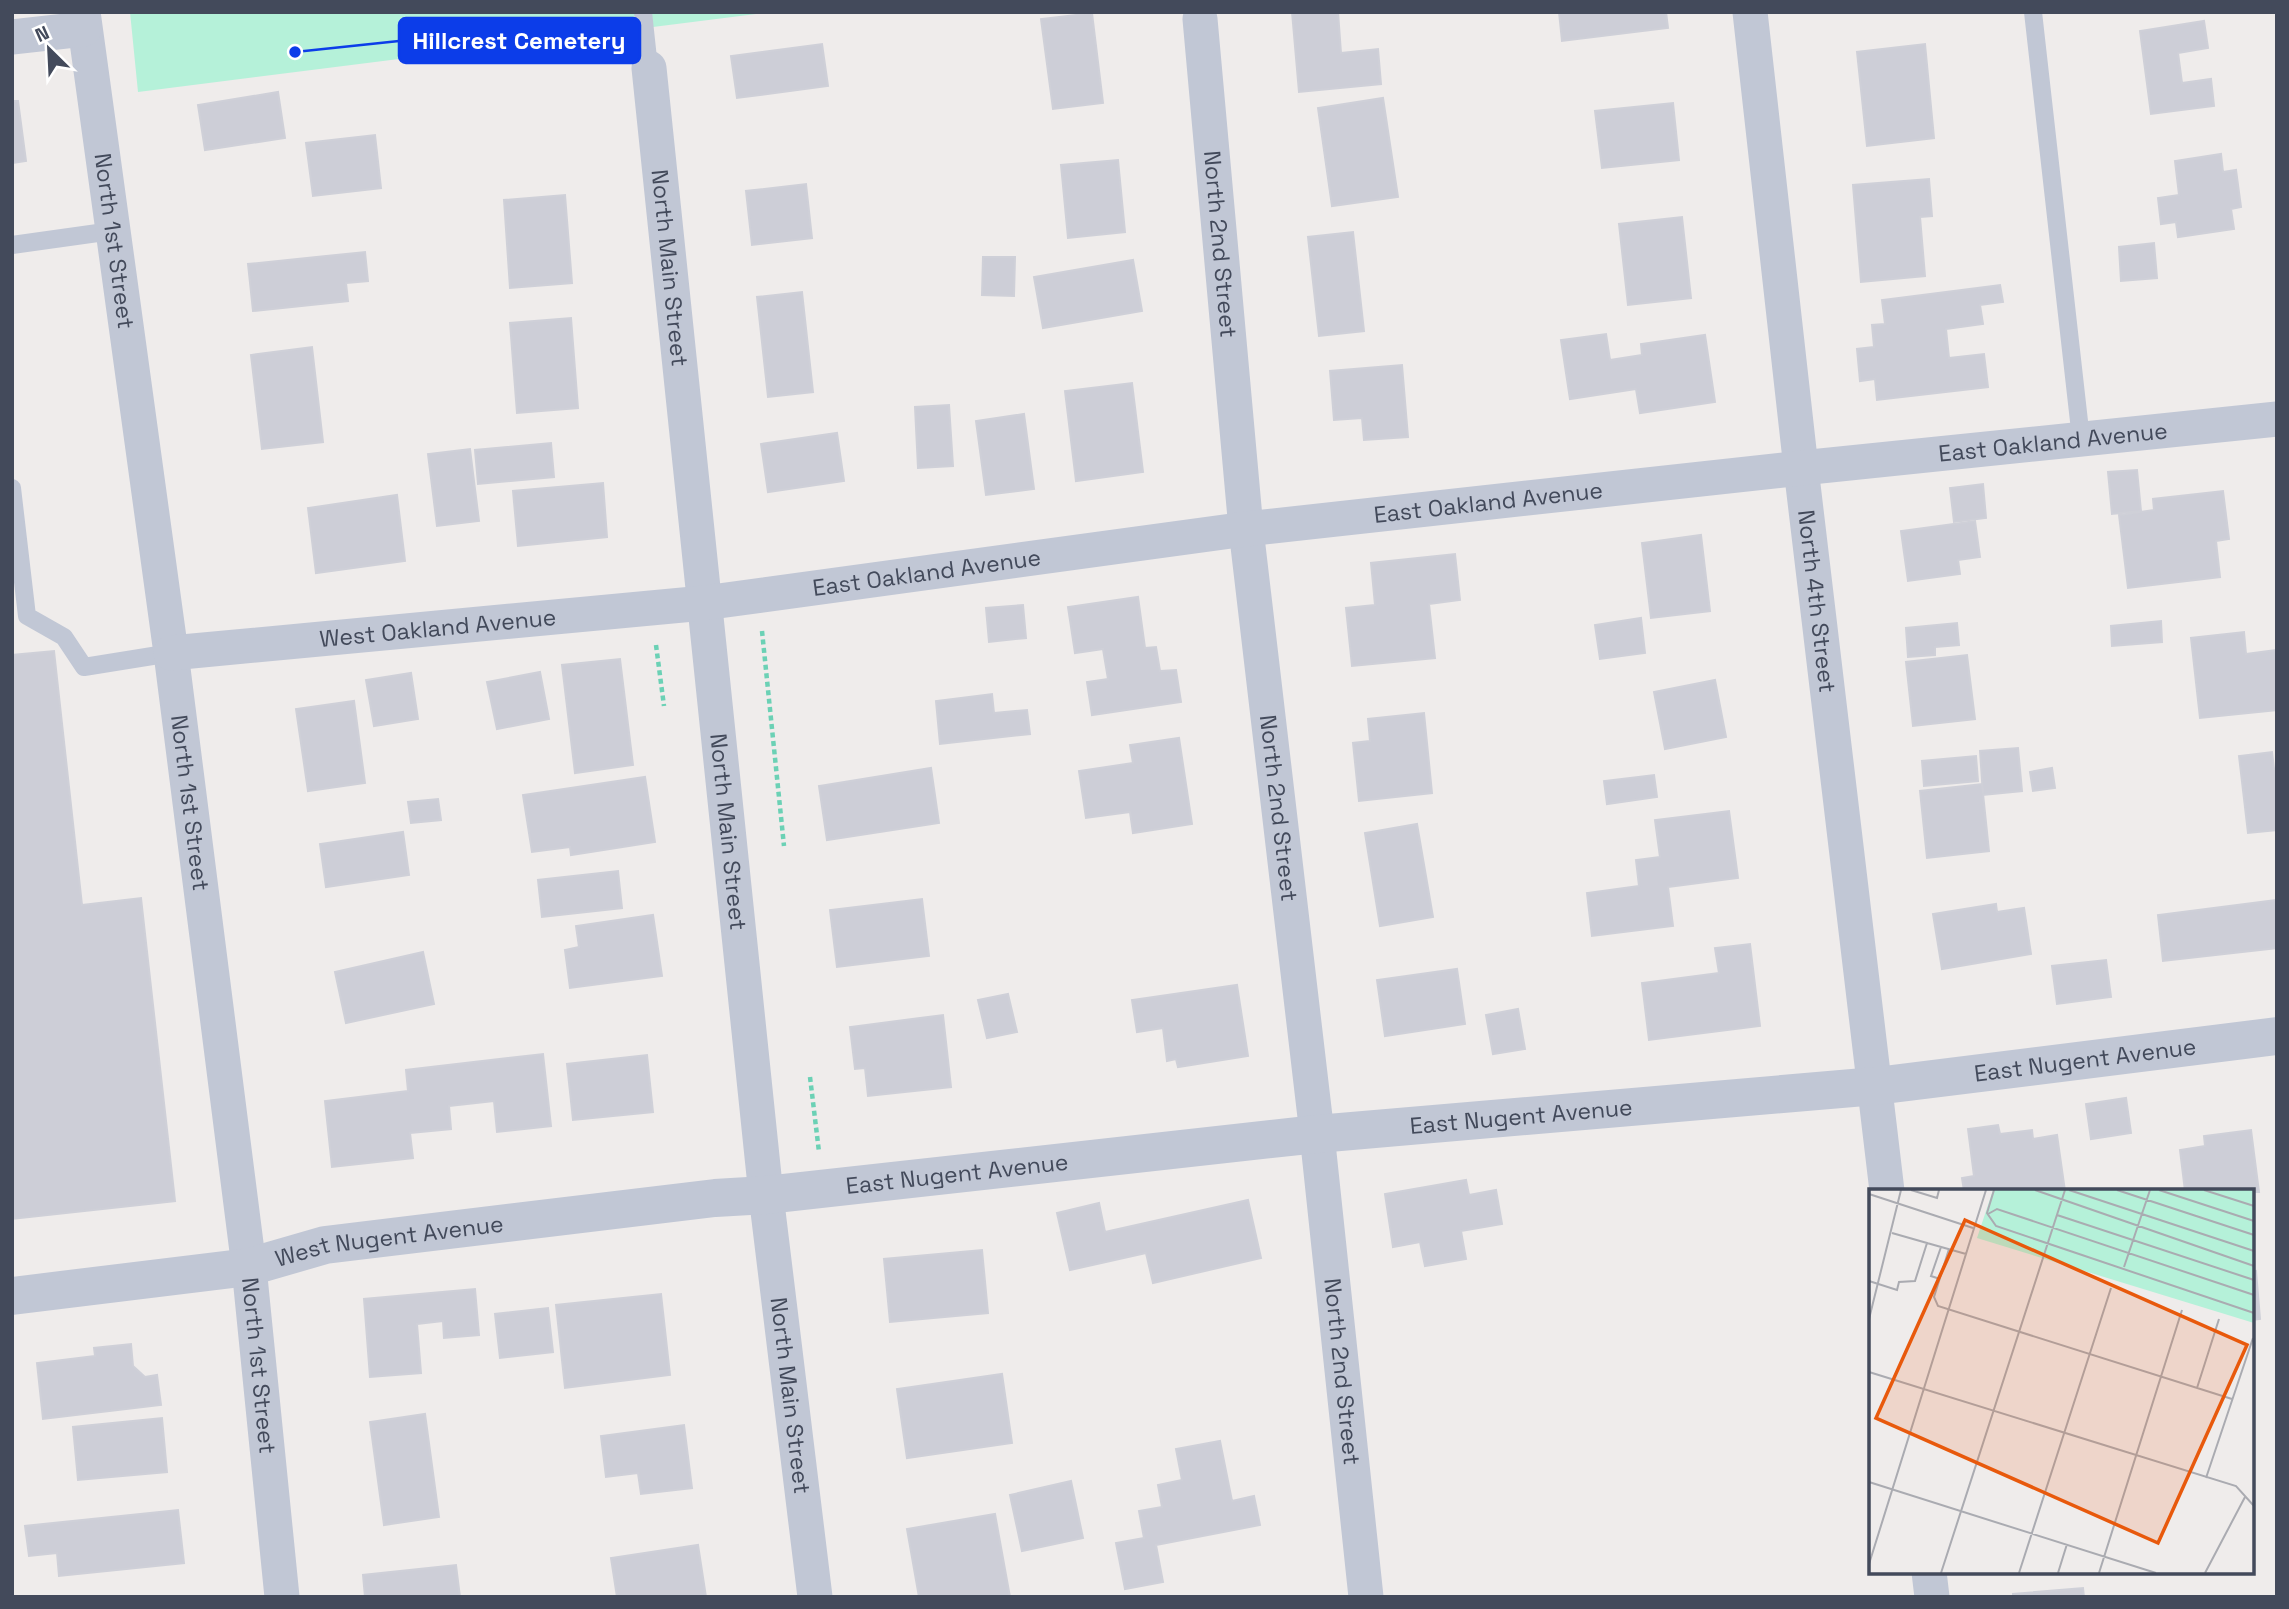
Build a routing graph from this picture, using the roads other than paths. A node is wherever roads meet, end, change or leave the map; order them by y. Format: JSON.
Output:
{"nodes":[{"id":1,"x":643,"y":12,"type":"edge"},
{"id":2,"x":1750,"y":12,"type":"edge"},
{"id":3,"x":2032,"y":12,"type":"edge"},
{"id":4,"x":1200,"y":19,"type":"dead end"},
{"id":5,"x":84,"y":21,"type":"edge"},
{"id":6,"x":12,"y":37,"type":"edge"},
{"id":7,"x":649,"y":68,"type":"joint"},
{"id":8,"x":112,"y":231,"type":"junction"},
{"id":9,"x":12,"y":246,"type":"edge"},
{"id":10,"x":2277,"y":419,"type":"edge"},
{"id":11,"x":2081,"y":439,"type":"junction"},
{"id":12,"x":1801,"y":468,"type":"junction"},
{"id":13,"x":12,"y":488,"type":"edge"},
{"id":14,"x":1246,"y":529,"type":"junction"},
{"id":15,"x":704,"y":603,"type":"junction"},
{"id":16,"x":171,"y":653,"type":"junction"},
{"id":17,"x":2277,"y":1036,"type":"edge"},
{"id":18,"x":1876,"y":1086,"type":"junction"},
{"id":19,"x":1317,"y":1134,"type":"junction"},
{"id":20,"x":1887,"y":1189,"type":"edge"},
{"id":21,"x":766,"y":1195,"type":"junction"},
{"id":22,"x":249,"y":1267,"type":"junction"},
{"id":23,"x":12,"y":1296,"type":"edge"},
{"id":24,"x":1929,"y":1574,"type":"edge"},
{"id":25,"x":282,"y":1597,"type":"edge"},
{"id":26,"x":815,"y":1597,"type":"edge"},
{"id":27,"x":1366,"y":1597,"type":"edge"},
{"id":28,"x":1932,"y":1597,"type":"edge"}],
"edges":[{"from":1,"to":7,"type":"lane"},
{"from":2,"to":12,"type":"street","name":"North 4th Street"},
{"from":3,"to":11,"type":"lane"},
{"from":4,"to":14,"type":"street","name":"North 2nd Street"},
{"from":5,"to":6,"type":"street"},
{"from":5,"to":8,"type":"street","name":"North 1st Street"},
{"from":7,"to":15,"type":"street","name":"North Main Street"},
{"from":8,"to":9,"type":"lane"},
{"from":8,"to":16,"type":"street","name":"North 1st Street"},
{"from":10,"to":11,"type":"street","name":"East Oakland Avenue"},
{"from":11,"to":12,"type":"street","name":"East Oakland Avenue"},
{"from":12,"to":14,"type":"street","name":"East Oakland Avenue"},
{"from":12,"to":18,"type":"street","name":"North 4th Street"},
{"from":13,"to":16,"type":"lane"},
{"from":14,"to":15,"type":"street","name":"East Oakland Avenue"},
{"from":14,"to":19,"type":"street","name":"North 2nd Street"},
{"from":15,"to":16,"type":"street","name":"West Oakland Avenue"},
{"from":15,"to":21,"type":"street","name":"North Main Street"},
{"from":16,"to":22,"type":"street","name":"North 1st Street"},
{"from":17,"to":18,"type":"street","name":"East Nugent Avenue"},
{"from":18,"to":19,"type":"street","name":"East Nugent Avenue"},
{"from":18,"to":20,"type":"street","name":"North 4th Street"},
{"from":19,"to":21,"type":"street","name":"East Nugent Avenue"},
{"from":19,"to":27,"type":"street","name":"North 2nd Street"},
{"from":21,"to":22,"type":"street","name":"West Nugent Avenue"},
{"from":21,"to":26,"type":"street","name":"North Main Street"},
{"from":22,"to":23,"type":"street","name":"West Nugent Avenue"},
{"from":22,"to":25,"type":"street","name":"North 1st Street"},
{"from":24,"to":28,"type":"street"}]}
